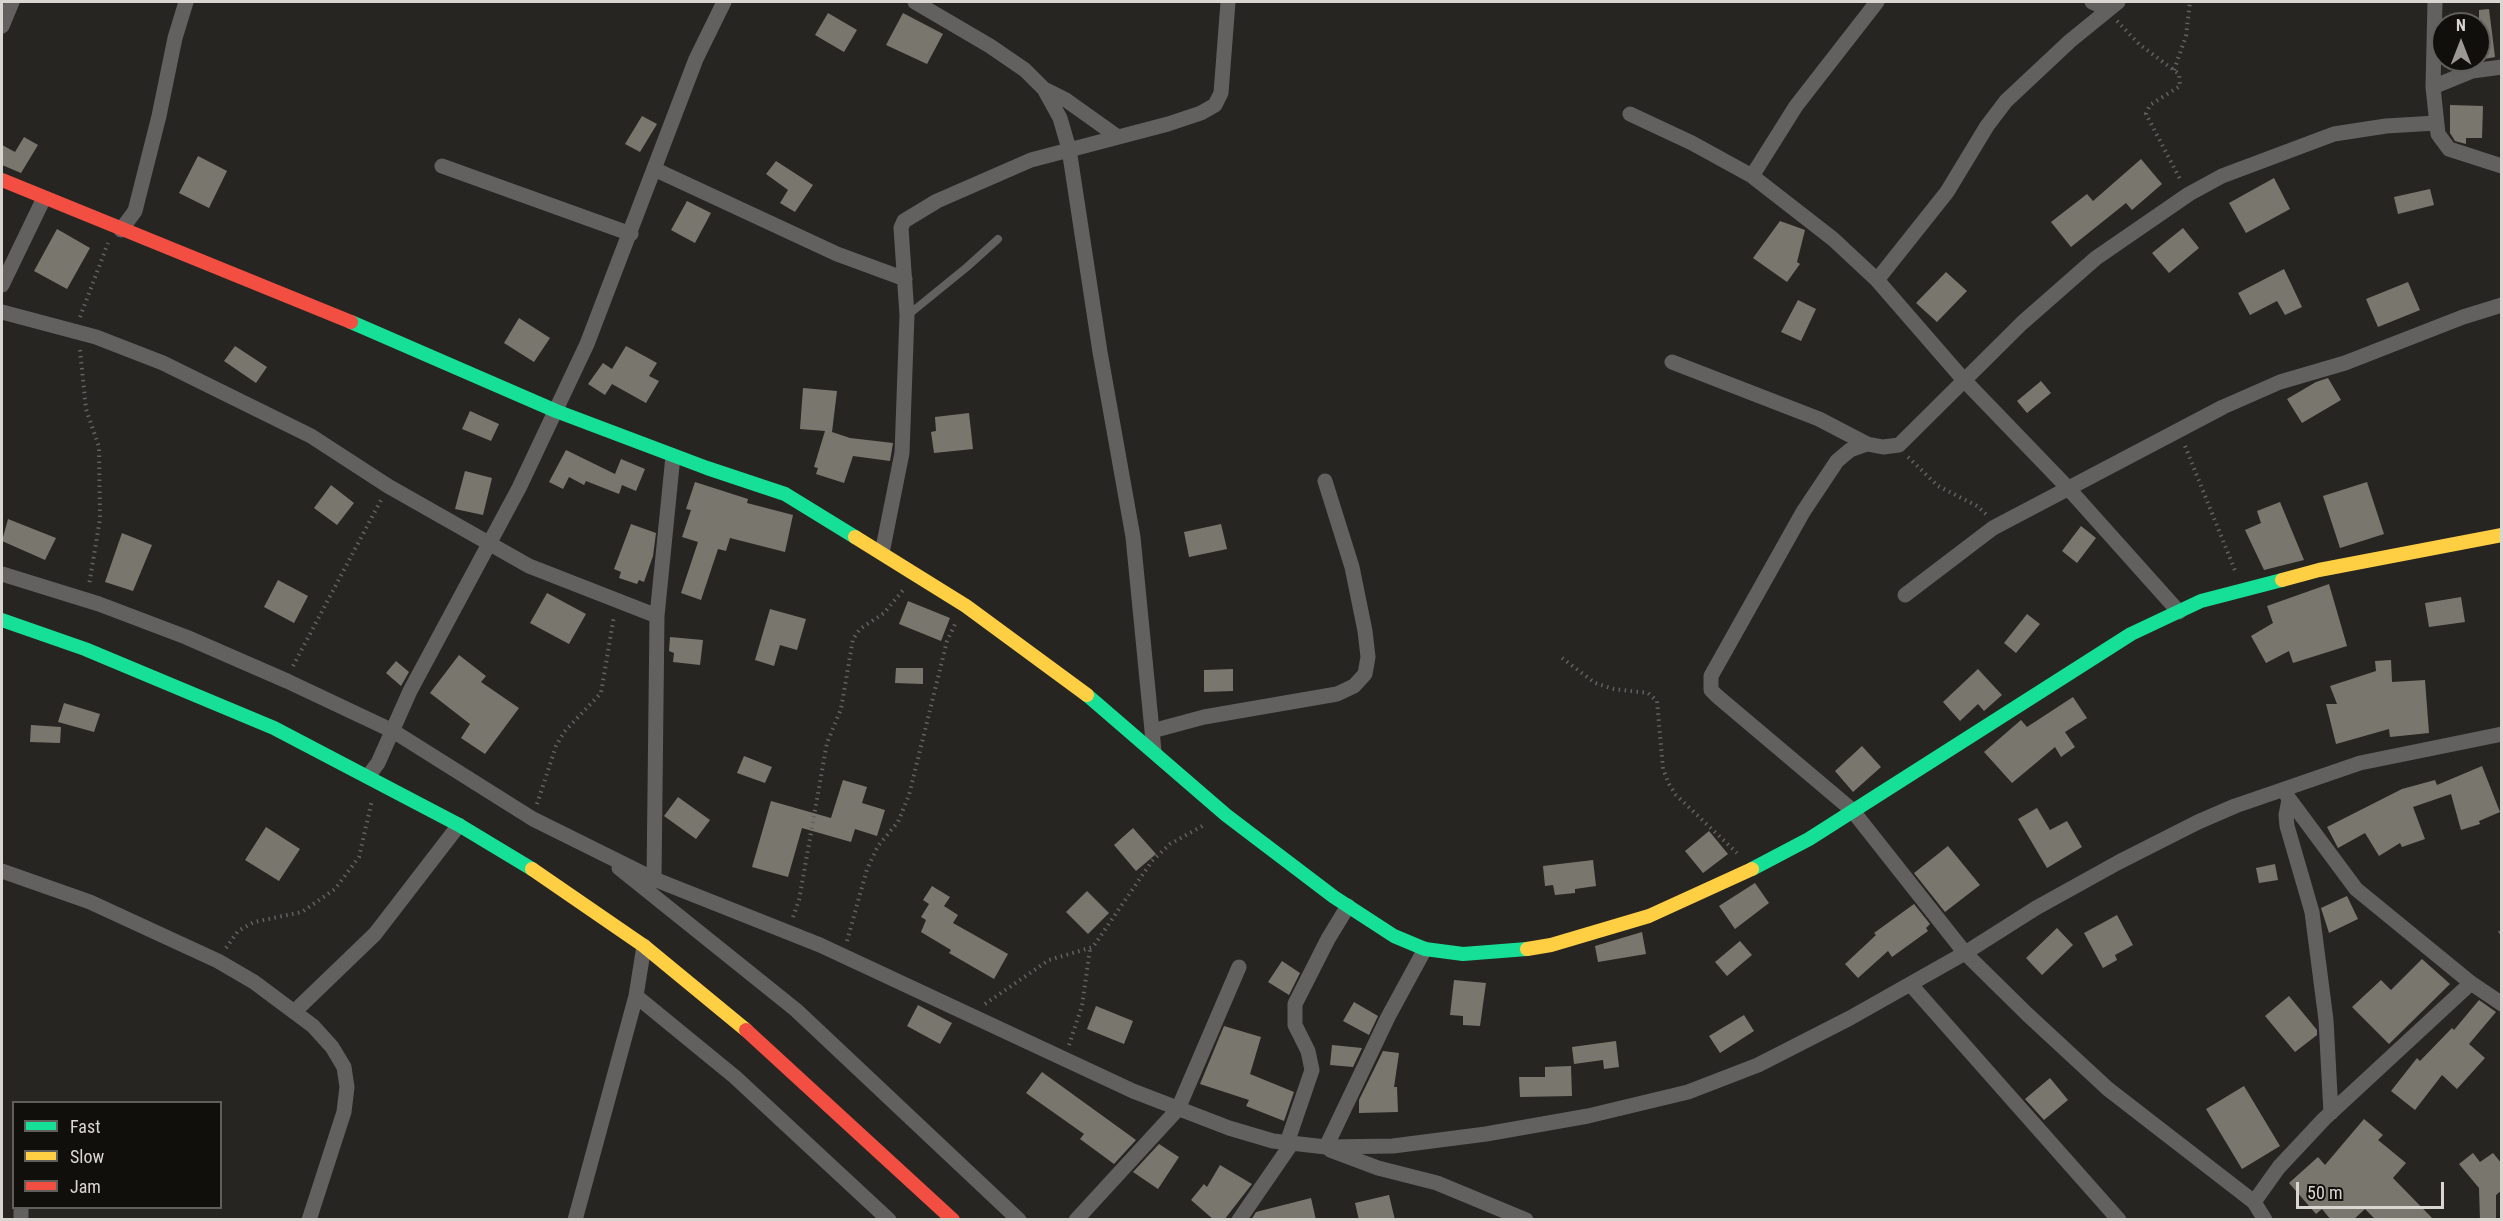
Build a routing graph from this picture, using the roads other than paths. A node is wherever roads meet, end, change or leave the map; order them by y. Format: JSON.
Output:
{"nodes":[{"id":1,"x":12,"y":2,"type":"edge"},
{"id":2,"x":186,"y":2,"type":"edge"},
{"id":3,"x":724,"y":2,"type":"edge"},
{"id":4,"x":915,"y":2,"type":"edge"},
{"id":5,"x":1228,"y":2,"type":"edge"},
{"id":6,"x":1877,"y":2,"type":"edge"},
{"id":7,"x":2092,"y":2,"type":"edge"},
{"id":8,"x":2435,"y":2,"type":"edge"},
{"id":9,"x":2113,"y":5,"type":"edge"},
{"id":10,"x":2,"y":26,"type":"edge"},
{"id":11,"x":2502,"y":67,"type":"edge"},
{"id":12,"x":2433,"y":87,"type":"junction"},
{"id":13,"x":1044,"y":89,"type":"junction"},
{"id":14,"x":1629,"y":114,"type":"dead end"},
{"id":15,"x":2436,"y":123,"type":"junction"},
{"id":16,"x":1118,"y":137,"type":"junction"},
{"id":17,"x":1069,"y":149,"type":"junction"},
{"id":18,"x":442,"y":166,"type":"dead end"},
{"id":19,"x":2502,"y":166,"type":"edge"},
{"id":20,"x":654,"y":169,"type":"junction"},
{"id":21,"x":1752,"y":176,"type":"junction"},
{"id":22,"x":2,"y":180,"type":"edge"},
{"id":23,"x":44,"y":198,"type":"junction"},
{"id":24,"x":119,"y":229,"type":"junction"},
{"id":25,"x":631,"y":234,"type":"junction"},
{"id":26,"x":998,"y":238,"type":"dead end"},
{"id":27,"x":905,"y":279,"type":"junction"},
{"id":28,"x":1877,"y":280,"type":"junction"},
{"id":29,"x":2,"y":285,"type":"edge"},
{"id":30,"x":2502,"y":305,"type":"edge"},
{"id":31,"x":2,"y":312,"type":"edge"},
{"id":32,"x":907,"y":315,"type":"junction"},
{"id":33,"x":1672,"y":362,"type":"dead end"},
{"id":34,"x":1963,"y":379,"type":"junction"},
{"id":35,"x":556,"y":411,"type":"junction"},
{"id":36,"x":1868,"y":444,"type":"junction"},
{"id":37,"x":673,"y":456,"type":"junction"},
{"id":38,"x":1325,"y":481,"type":"dead end"},
{"id":39,"x":2068,"y":488,"type":"junction"},
{"id":40,"x":2502,"y":535,"type":"edge"},
{"id":41,"x":488,"y":544,"type":"junction"},
{"id":42,"x":882,"y":553,"type":"junction"},
{"id":43,"x":2,"y":574,"type":"edge"},
{"id":44,"x":1905,"y":595,"type":"dead end"},
{"id":45,"x":2179,"y":612,"type":"junction"},
{"id":46,"x":657,"y":616,"type":"junction"},
{"id":47,"x":2,"y":620,"type":"edge"},
{"id":48,"x":393,"y":731,"type":"junction"},
{"id":49,"x":1152,"y":731,"type":"junction"},
{"id":50,"x":2502,"y":734,"type":"edge"},
{"id":51,"x":1154,"y":751,"type":"junction"},
{"id":52,"x":369,"y":775,"type":"junction"},
{"id":53,"x":2286,"y":795,"type":"junction"},
{"id":54,"x":1852,"y":810,"type":"junction"},
{"id":55,"x":459,"y":825,"type":"junction"},
{"id":56,"x":598,"y":852,"type":"junction"},
{"id":57,"x":2,"y":871,"type":"edge"},
{"id":58,"x":654,"y":879,"type":"junction"},
{"id":59,"x":1348,"y":906,"type":"junction"},
{"id":60,"x":644,"y":946,"type":"junction"},
{"id":61,"x":1425,"y":949,"type":"junction"},
{"id":62,"x":1965,"y":953,"type":"junction"},
{"id":63,"x":1239,"y":967,"type":"dead end"},
{"id":64,"x":2471,"y":983,"type":"junction"},
{"id":65,"x":1911,"y":985,"type":"junction"},
{"id":66,"x":636,"y":996,"type":"junction"},
{"id":67,"x":2502,"y":1004,"type":"edge"},
{"id":68,"x":294,"y":1012,"type":"junction"},
{"id":69,"x":1178,"y":1109,"type":"junction"},
{"id":70,"x":2331,"y":1113,"type":"junction"},
{"id":71,"x":1290,"y":1143,"type":"junction"},
{"id":72,"x":1324,"y":1147,"type":"junction"},
{"id":73,"x":2254,"y":1202,"type":"junction"},
{"id":74,"x":309,"y":1220,"type":"edge"},
{"id":75,"x":576,"y":1220,"type":"edge"},
{"id":76,"x":889,"y":1220,"type":"edge"},
{"id":77,"x":953,"y":1220,"type":"edge"},
{"id":78,"x":1019,"y":1220,"type":"edge"},
{"id":79,"x":1076,"y":1220,"type":"edge"},
{"id":80,"x":1239,"y":1220,"type":"edge"},
{"id":81,"x":1526,"y":1220,"type":"edge"},
{"id":82,"x":2119,"y":1220,"type":"edge"},
{"id":83,"x":2265,"y":1220,"type":"edge"}],
"edges":[{"from":1,"to":10,"type":"street"},
{"from":2,"to":24,"type":"street"},
{"from":3,"to":20,"type":"street"},
{"from":4,"to":13,"type":"street"},
{"from":5,"to":16,"type":"street"},
{"from":6,"to":21,"type":"street"},
{"from":7,"to":9,"type":"street"},
{"from":8,"to":12,"type":"street"},
{"from":9,"to":28,"type":"street"},
{"from":11,"to":12,"type":"street"},
{"from":12,"to":15,"type":"street"},
{"from":13,"to":16,"type":"street"},
{"from":13,"to":17,"type":"street"},
{"from":14,"to":21,"type":"street"},
{"from":15,"to":19,"type":"street"},
{"from":15,"to":34,"type":"street"},
{"from":16,"to":17,"type":"street"},
{"from":17,"to":27,"type":"street"},
{"from":17,"to":49,"type":"street"},
{"from":18,"to":25,"type":"street"},
{"from":20,"to":25,"type":"street"},
{"from":20,"to":27,"type":"street"},
{"from":21,"to":28,"type":"street"},
{"from":22,"to":23,"type":"street"},
{"from":23,"to":24,"type":"street"},
{"from":23,"to":29,"type":"street"},
{"from":24,"to":35,"type":"street"},
{"from":25,"to":35,"type":"street"},
{"from":26,"to":32,"type":"lane"},
{"from":27,"to":32,"type":"street"},
{"from":28,"to":34,"type":"street"},
{"from":30,"to":39,"type":"street"},
{"from":31,"to":41,"type":"street"},
{"from":32,"to":42,"type":"street"},
{"from":33,"to":36,"type":"street"},
{"from":34,"to":36,"type":"street"},
{"from":34,"to":39,"type":"street"},
{"from":35,"to":37,"type":"street"},
{"from":35,"to":41,"type":"street"},
{"from":36,"to":54,"type":"street"},
{"from":37,"to":42,"type":"street"},
{"from":37,"to":46,"type":"street"},
{"from":38,"to":49,"type":"street"},
{"from":39,"to":44,"type":"street"},
{"from":39,"to":45,"type":"street"},
{"from":40,"to":45,"type":"street"},
{"from":41,"to":46,"type":"street"},
{"from":41,"to":48,"type":"street"},
{"from":42,"to":51,"type":"street"},
{"from":43,"to":48,"type":"street"},
{"from":45,"to":54,"type":"street"},
{"from":46,"to":58,"type":"street"},
{"from":47,"to":52,"type":"street"},
{"from":48,"to":52,"type":"street"},
{"from":48,"to":56,"type":"street"},
{"from":49,"to":51,"type":"street"},
{"from":50,"to":53,"type":"street"},
{"from":51,"to":59,"type":"street"},
{"from":52,"to":55,"type":"street"},
{"from":53,"to":62,"type":"street"},
{"from":53,"to":64,"type":"street"},
{"from":53,"to":70,"type":"street"},
{"from":54,"to":61,"type":"street"},
{"from":54,"to":62,"type":"street"},
{"from":55,"to":60,"type":"street"},
{"from":55,"to":68,"type":"street"},
{"from":56,"to":58,"type":"street"},
{"from":56,"to":78,"type":"street"},
{"from":57,"to":68,"type":"street"},
{"from":58,"to":69,"type":"street"},
{"from":59,"to":61,"type":"street"},
{"from":59,"to":71,"type":"street"},
{"from":60,"to":66,"type":"street"},
{"from":60,"to":77,"type":"street"},
{"from":61,"to":72,"type":"street"},
{"from":62,"to":65,"type":"street"},
{"from":62,"to":73,"type":"street"},
{"from":63,"to":69,"type":"street"},
{"from":64,"to":67,"type":"street"},
{"from":64,"to":70,"type":"street"},
{"from":65,"to":72,"type":"street"},
{"from":65,"to":82,"type":"street"},
{"from":66,"to":75,"type":"street"},
{"from":66,"to":76,"type":"street"},
{"from":68,"to":74,"type":"street"},
{"from":69,"to":71,"type":"street"},
{"from":69,"to":79,"type":"street"},
{"from":70,"to":73,"type":"street"},
{"from":71,"to":72,"type":"street"},
{"from":71,"to":80,"type":"street"},
{"from":72,"to":81,"type":"street"},
{"from":73,"to":83,"type":"street"}]}
